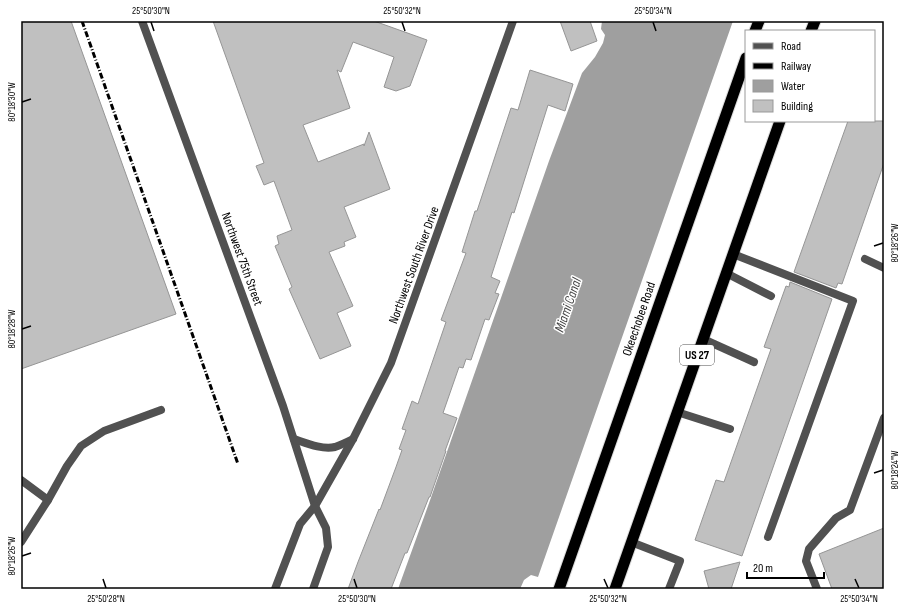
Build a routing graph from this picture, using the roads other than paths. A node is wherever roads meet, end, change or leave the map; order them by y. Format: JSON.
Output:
{"nodes":[{"id":1,"x":142,"y":21,"type":"edge"},
{"id":2,"x":513,"y":21,"type":"edge"},
{"id":3,"x":745,"y":61,"type":"edge"},
{"id":4,"x":780,"y":122,"type":"edge"},
{"id":5,"x":733,"y":254,"type":"junction"},
{"id":6,"x":865,"y":259,"type":"dead end"},
{"id":7,"x":884,"y":268,"type":"edge"},
{"id":8,"x":726,"y":273,"type":"junction"},
{"id":9,"x":771,"y":296,"type":"dead end"},
{"id":10,"x":703,"y":339,"type":"junction"},
{"id":11,"x":754,"y":362,"type":"dead end"},
{"id":12,"x":161,"y":410,"type":"dead end"},
{"id":13,"x":677,"y":412,"type":"junction"},
{"id":14,"x":884,"y":418,"type":"edge"},
{"id":15,"x":730,"y":429,"type":"dead end"},
{"id":16,"x":294,"y":439,"type":"junction"},
{"id":17,"x":353,"y":439,"type":"junction"},
{"id":18,"x":21,"y":480,"type":"edge"},
{"id":19,"x":48,"y":500,"type":"junction"},
{"id":20,"x":315,"y":506,"type":"junction"},
{"id":21,"x":768,"y":537,"type":"dead end"},
{"id":22,"x":21,"y":542,"type":"edge"},
{"id":23,"x":631,"y":542,"type":"junction"},
{"id":24,"x":275,"y":589,"type":"edge"},
{"id":25,"x":312,"y":589,"type":"edge"},
{"id":26,"x":559,"y":589,"type":"edge"},
{"id":27,"x":615,"y":589,"type":"edge"},
{"id":28,"x":669,"y":589,"type":"edge"},
{"id":29,"x":817,"y":589,"type":"edge"}],
"edges":[{"from":1,"to":16,"type":"street","name":"Northwest 75th Street"},
{"from":2,"to":17,"type":"street","name":"Northwest South River Drive"},
{"from":3,"to":26,"type":"highway","name":"Okeechobee Road"},
{"from":4,"to":5,"type":"highway","number":"US 27"},
{"from":5,"to":8,"type":"highway","number":"US 27"},
{"from":5,"to":21,"type":"street"},
{"from":6,"to":7,"type":"street"},
{"from":8,"to":9,"type":"street"},
{"from":8,"to":10,"type":"highway","number":"US 27"},
{"from":10,"to":11,"type":"street"},
{"from":10,"to":13,"type":"highway","number":"US 27"},
{"from":12,"to":19,"type":"street"},
{"from":13,"to":15,"type":"street"},
{"from":13,"to":23,"type":"highway","number":"US 27"},
{"from":14,"to":29,"type":"street"},
{"from":16,"to":17,"type":"street"},
{"from":16,"to":20,"type":"street","name":"Northwest 75th Street"},
{"from":17,"to":20,"type":"street","name":"Northwest South River Drive"},
{"from":18,"to":19,"type":"street"},
{"from":19,"to":22,"type":"street"},
{"from":20,"to":24,"type":"street","name":"Northwest South River Drive"},
{"from":20,"to":25,"type":"street"},
{"from":23,"to":27,"type":"highway","number":"US 27"},
{"from":23,"to":28,"type":"street"}]}
